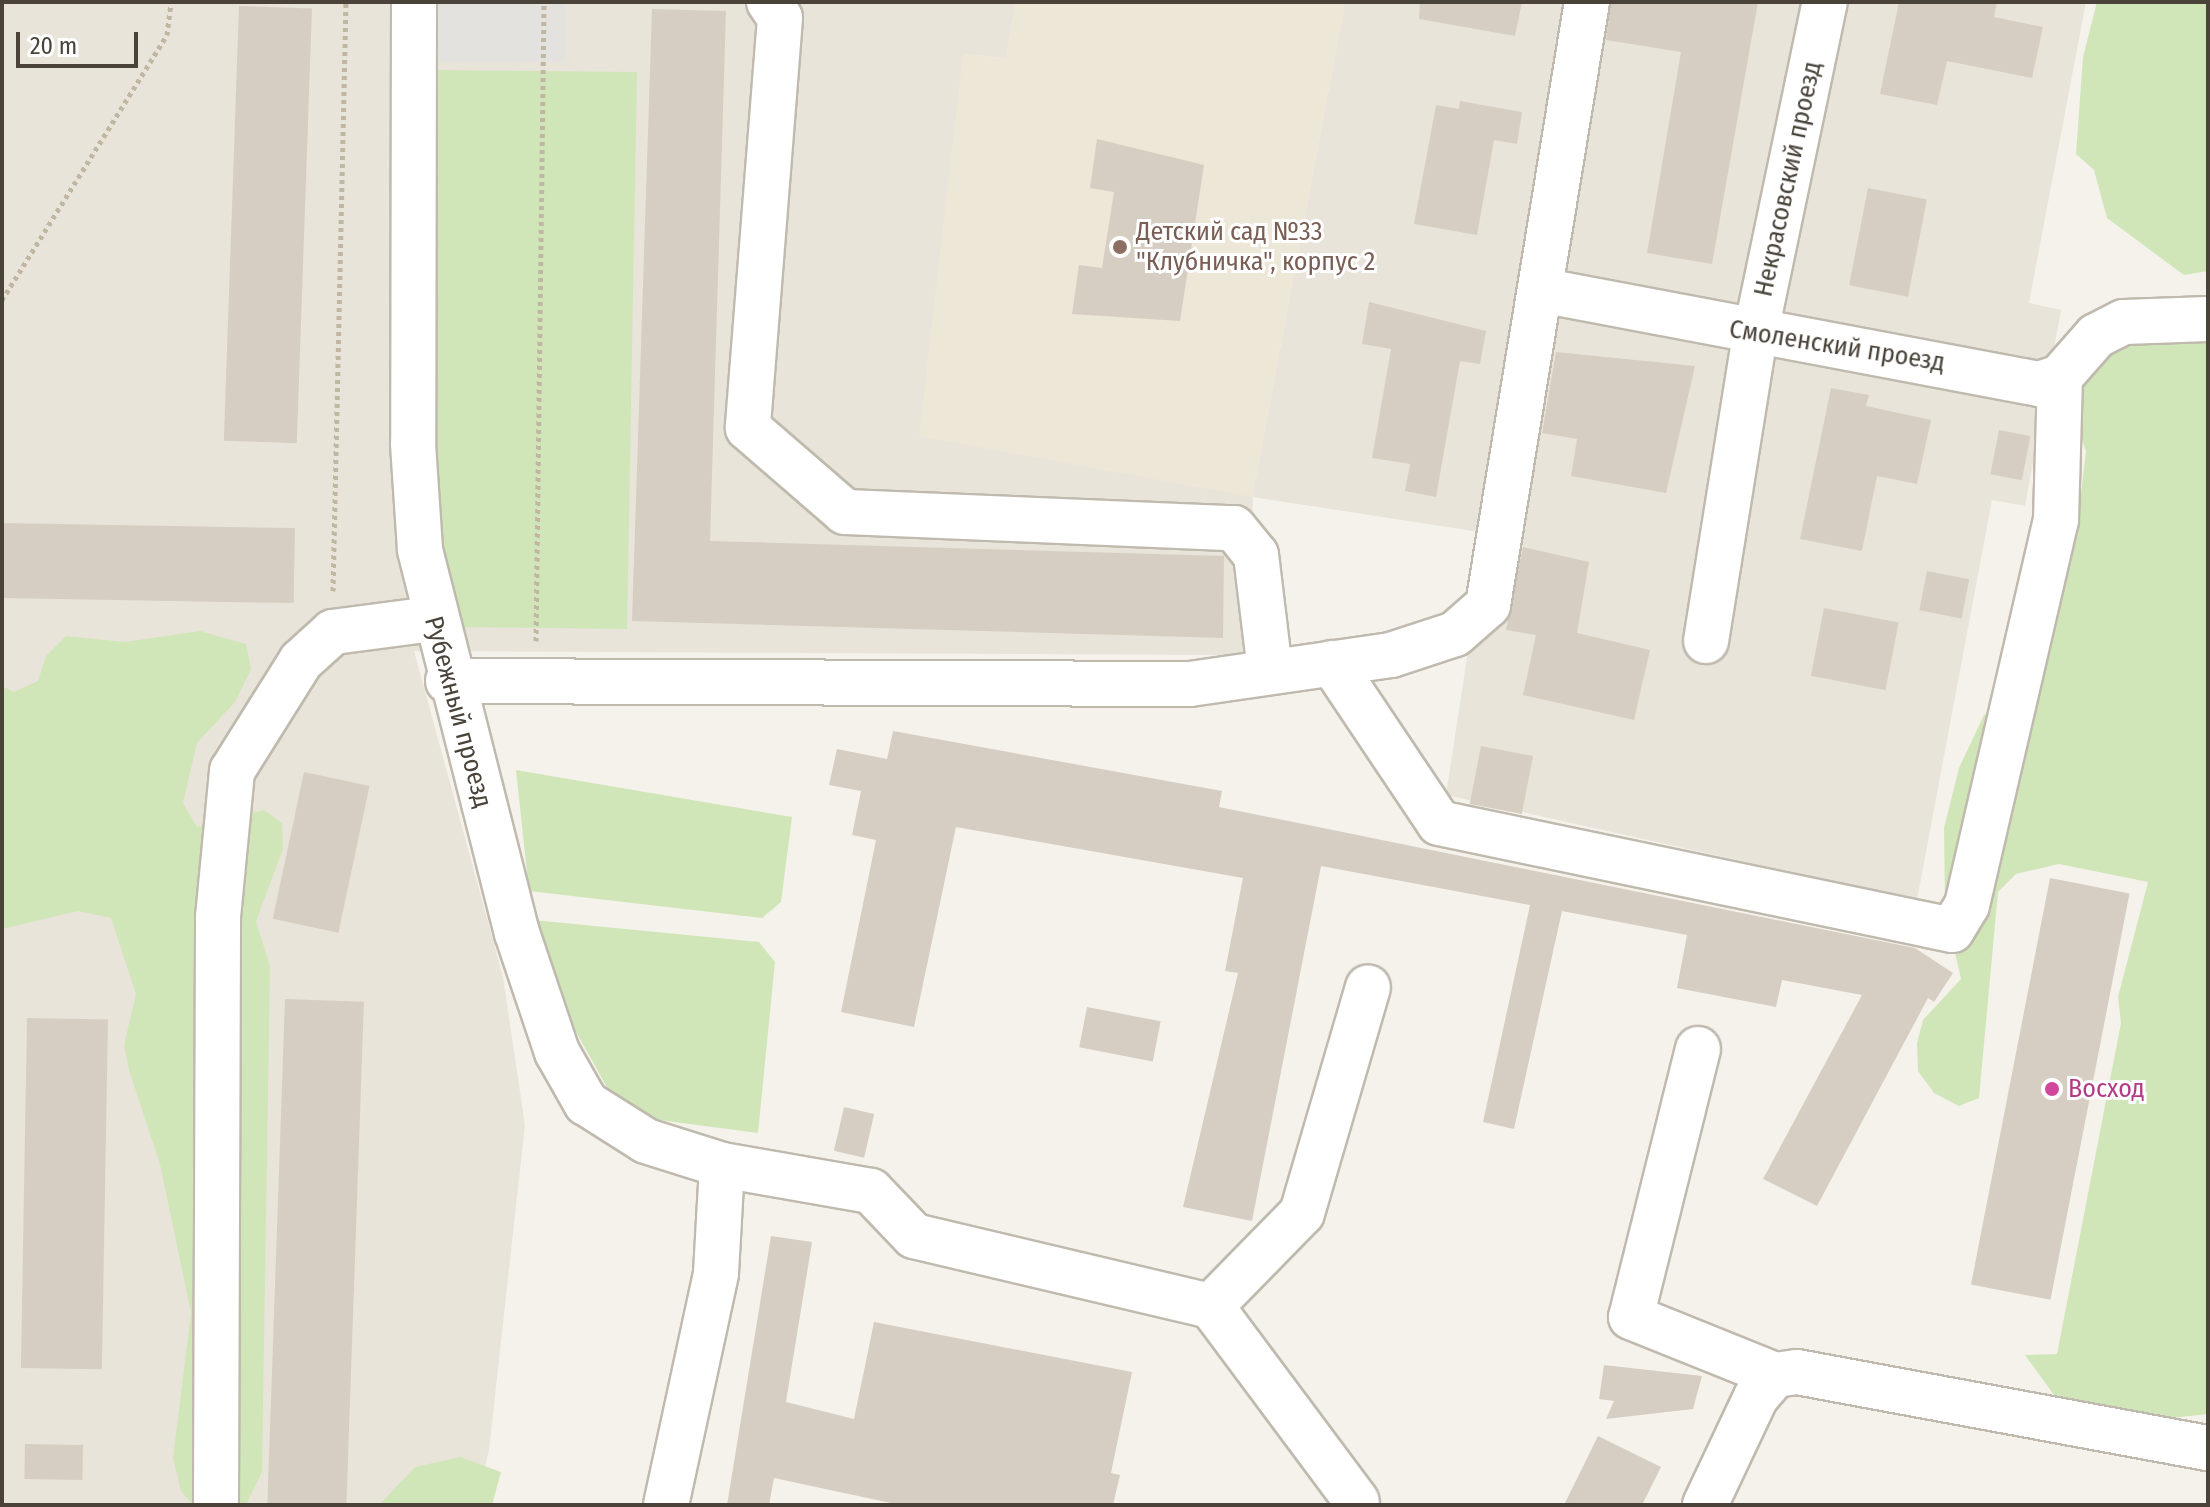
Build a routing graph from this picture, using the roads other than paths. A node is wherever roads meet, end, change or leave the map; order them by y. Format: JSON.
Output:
{"nodes":[{"id":1,"x":414,"y":2,"type":"edge"},
{"id":2,"x":769,"y":2,"type":"edge"},
{"id":3,"x":1587,"y":2,"type":"edge"},
{"id":4,"x":1825,"y":2,"type":"edge"},
{"id":5,"x":1540,"y":290,"type":"junction"},
{"id":6,"x":2208,"y":319,"type":"edge"},
{"id":7,"x":1755,"y":336,"type":"junction"},
{"id":8,"x":2060,"y":377,"type":"junction"},
{"id":9,"x":432,"y":619,"type":"junction"},
{"id":10,"x":1706,"y":641,"type":"dead end"},
{"id":11,"x":1332,"y":663,"type":"junction"},
{"id":12,"x":1270,"y":670,"type":"junction"},
{"id":13,"x":448,"y":681,"type":"junction"},
{"id":14,"x":1368,"y":987,"type":"dead end"},
{"id":15,"x":1698,"y":1049,"type":"dead end"},
{"id":16,"x":722,"y":1165,"type":"junction"},
{"id":17,"x":1211,"y":1306,"type":"junction"},
{"id":18,"x":1775,"y":1375,"type":"junction"},
{"id":19,"x":2208,"y":1448,"type":"edge"},
{"id":20,"x":216,"y":1501,"type":"dead end"},
{"id":21,"x":1357,"y":1502,"type":"dead end"},
{"id":22,"x":666,"y":1505,"type":"edge"},
{"id":23,"x":1705,"y":1505,"type":"edge"}],
"edges":[{"from":1,"to":9,"type":"street","name":"Рубежный проезд"},
{"from":2,"to":12,"type":"street"},
{"from":3,"to":5,"type":"street"},
{"from":4,"to":7,"type":"street","name":"Некрасовский проезд"},
{"from":5,"to":7,"type":"street","name":"Смоленский проезд"},
{"from":5,"to":11,"type":"street"},
{"from":6,"to":8,"type":"street"},
{"from":7,"to":8,"type":"street","name":"Смоленский проезд"},
{"from":7,"to":10,"type":"street","name":"Некрасовский проезд"},
{"from":8,"to":11,"type":"street"},
{"from":9,"to":13,"type":"street","name":"Рубежный проезд"},
{"from":9,"to":20,"type":"street"},
{"from":11,"to":12,"type":"street"},
{"from":12,"to":13,"type":"street"},
{"from":13,"to":16,"type":"street","name":"Рубежный проезд"},
{"from":14,"to":17,"type":"street"},
{"from":15,"to":18,"type":"street"},
{"from":16,"to":17,"type":"street","name":"Рубежный проезд"},
{"from":16,"to":22,"type":"street"},
{"from":17,"to":21,"type":"street"},
{"from":18,"to":19,"type":"street"},
{"from":18,"to":23,"type":"street"}]}
